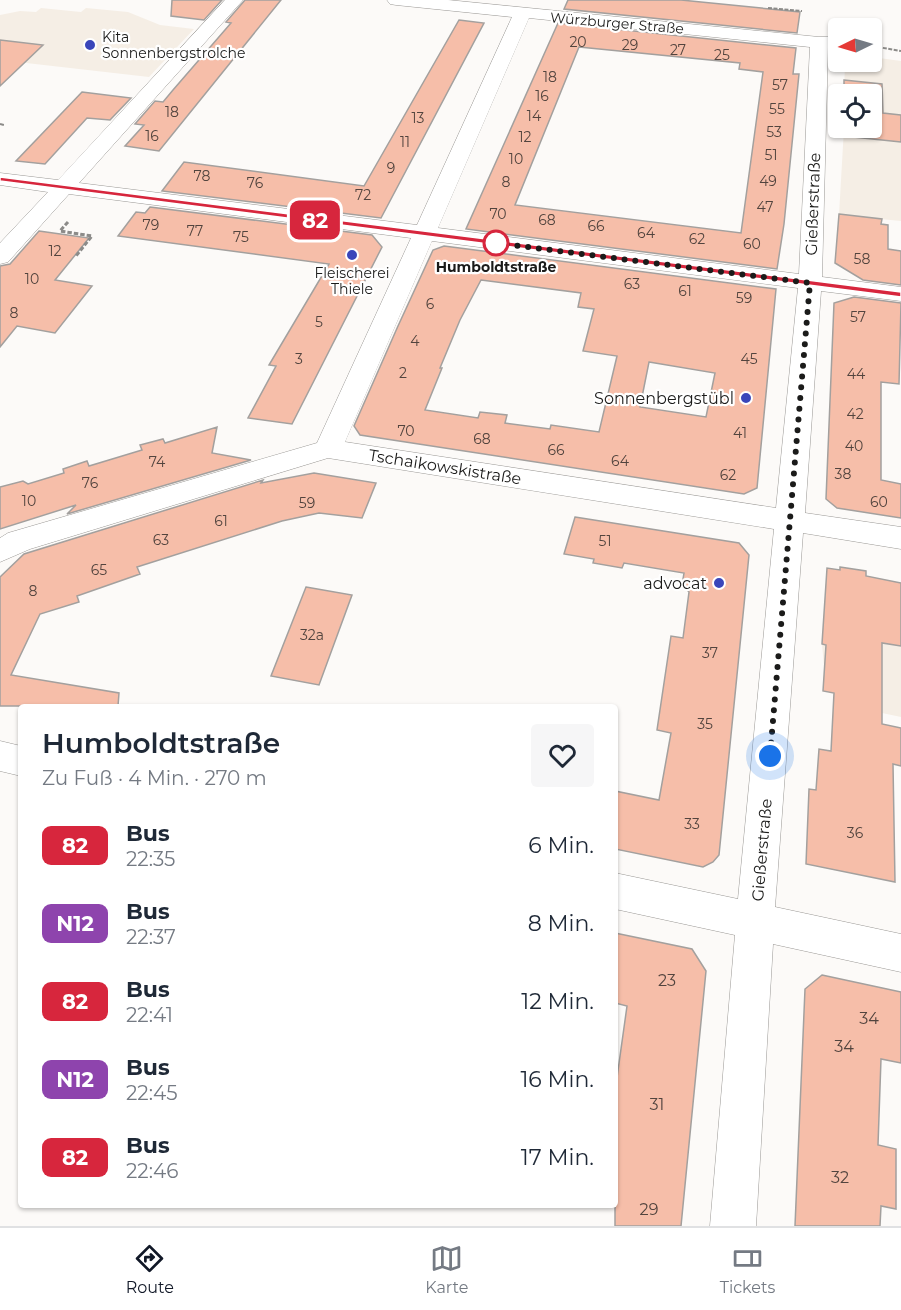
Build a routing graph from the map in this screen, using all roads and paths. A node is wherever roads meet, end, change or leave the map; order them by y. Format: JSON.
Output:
{"nodes":[{"id":1,"x":234,"y":0,"type":"edge"},
{"id":2,"x":396,"y":0,"type":"edge"},
{"id":3,"x":768,"y":8,"type":"dead end"},
{"id":4,"x":802,"y":11,"type":"dead end"},
{"id":5,"x":522,"y":14,"type":"junction"},
{"id":6,"x":828,"y":42,"type":"edge"},
{"id":7,"x":882,"y":48,"type":"edge"},
{"id":8,"x":901,"y":51,"type":"edge"},
{"id":9,"x":828,"y":55,"type":"edge"},
{"id":10,"x":0,"y":179,"type":"edge"},
{"id":11,"x":61,"y":188,"type":"junction"},
{"id":12,"x":69,"y":220,"type":"dead end"},
{"id":13,"x":424,"y":234,"type":"junction"},
{"id":14,"x":0,"y":256,"type":"edge"},
{"id":15,"x":76,"y":256,"type":"dead end"},
{"id":16,"x":810,"y":283,"type":"junction"},
{"id":17,"x":901,"y":294,"type":"edge"},
{"id":18,"x":328,"y":449,"type":"junction"},
{"id":19,"x":790,"y":520,"type":"junction"},
{"id":20,"x":901,"y":538,"type":"edge"},
{"id":21,"x":0,"y":551,"type":"edge"},
{"id":22,"x":0,"y":756,"type":"edge"},
{"id":23,"x":18,"y":759,"type":"edge"},
{"id":24,"x":618,"y":892,"type":"edge"},
{"id":25,"x":755,"y":922,"type":"junction"},
{"id":26,"x":901,"y":953,"type":"edge"},
{"id":27,"x":733,"y":1226,"type":"edge"}],
"edges":[{"from":1,"to":11,"type":"street"},
{"from":2,"to":5,"type":"street","name":"Würzburger Straße"},
{"from":3,"to":4,"type":"path"},
{"from":5,"to":6,"type":"street","name":"Würzburger Straße"},
{"from":5,"to":13,"type":"street"},
{"from":7,"to":8,"type":"path"},
{"from":9,"to":16,"type":"street","name":"Gießerstraße"},
{"from":10,"to":11,"type":"street"},
{"from":11,"to":13,"type":"street"},
{"from":11,"to":14,"type":"street"},
{"from":12,"to":15,"type":"path"},
{"from":13,"to":16,"type":"street"},
{"from":13,"to":18,"type":"street"},
{"from":16,"to":17,"type":"street"},
{"from":16,"to":19,"type":"street","name":"Gießerstraße"},
{"from":18,"to":19,"type":"street","name":"Tschaikowskistraße"},
{"from":18,"to":21,"type":"street","name":"Tschaikowskistraße"},
{"from":19,"to":20,"type":"street","name":"Tschaikowskistraße"},
{"from":19,"to":25,"type":"street","name":"Gießerstraße"},
{"from":22,"to":23,"type":"street"},
{"from":24,"to":25,"type":"street"},
{"from":25,"to":26,"type":"street"},
{"from":25,"to":27,"type":"street","name":"Gießerstraße"}]}
